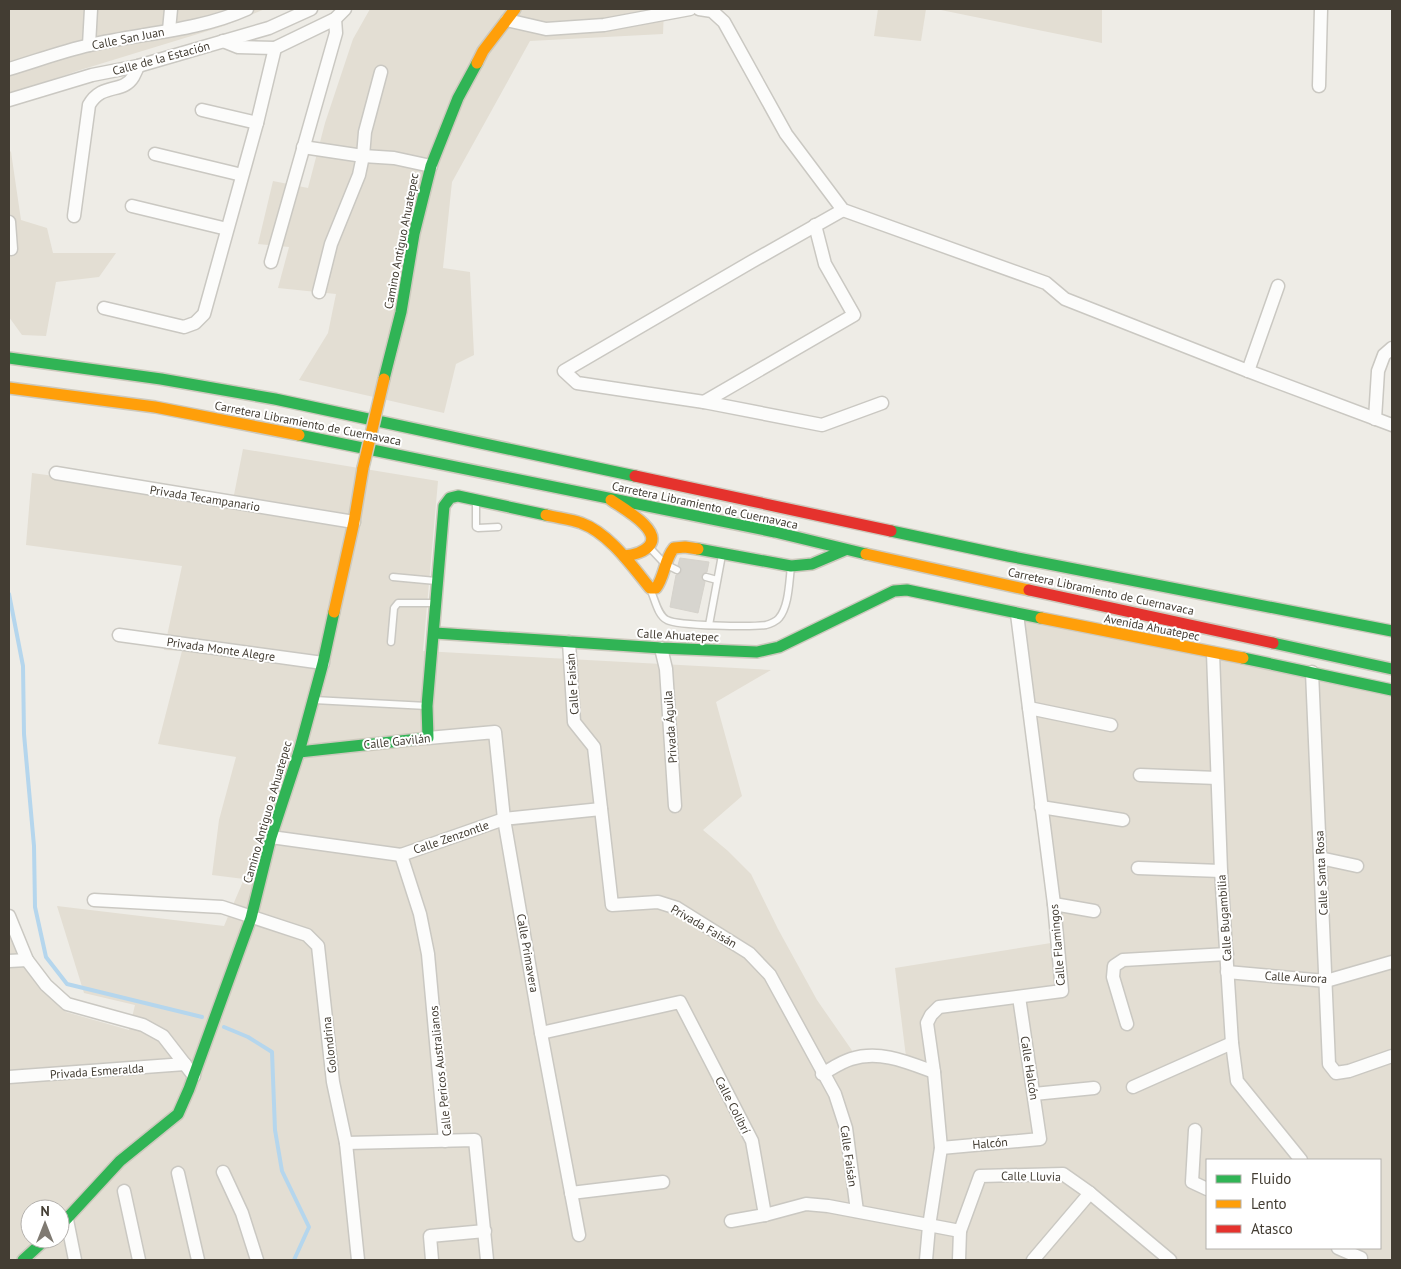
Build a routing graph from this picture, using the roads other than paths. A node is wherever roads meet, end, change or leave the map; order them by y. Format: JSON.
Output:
{"nodes":[{"id":1,"x":91,"y":9,"type":"edge"},
{"id":2,"x":171,"y":9,"type":"edge"},
{"id":3,"x":247,"y":9,"type":"edge"},
{"id":4,"x":311,"y":9,"type":"edge"},
{"id":5,"x":345,"y":9,"type":"edge"},
{"id":6,"x":515,"y":9,"type":"edge"},
{"id":7,"x":690,"y":9,"type":"edge"},
{"id":8,"x":699,"y":9,"type":"edge"},
{"id":9,"x":1321,"y":9,"type":"edge"},
{"id":10,"x":335,"y":19,"type":"junction"},
{"id":11,"x":507,"y":20,"type":"junction"},
{"id":12,"x":169,"y":30,"type":"junction"},
{"id":13,"x":223,"y":41,"type":"junction"},
{"id":14,"x":89,"y":45,"type":"junction"},
{"id":15,"x":275,"y":48,"type":"junction"},
{"id":16,"x":138,"y":66,"type":"junction"},
{"id":17,"x":9,"y":69,"type":"edge"},
{"id":18,"x":381,"y":72,"type":"dead end"},
{"id":19,"x":1319,"y":86,"type":"dead end"},
{"id":20,"x":9,"y":100,"type":"edge"},
{"id":21,"x":202,"y":110,"type":"dead end"},
{"id":22,"x":257,"y":123,"type":"junction"},
{"id":23,"x":303,"y":146,"type":"junction"},
{"id":24,"x":156,"y":154,"type":"dead end"},
{"id":25,"x":363,"y":156,"type":"junction"},
{"id":26,"x":431,"y":166,"type":"junction"},
{"id":27,"x":242,"y":174,"type":"junction"},
{"id":28,"x":132,"y":206,"type":"dead end"},
{"id":29,"x":843,"y":210,"type":"junction"},
{"id":30,"x":74,"y":216,"type":"dead end"},
{"id":31,"x":9,"y":222,"type":"edge"},
{"id":32,"x":815,"y":225,"type":"junction"},
{"id":33,"x":227,"y":230,"type":"junction"},
{"id":34,"x":11,"y":249,"type":"dead end"},
{"id":35,"x":271,"y":262,"type":"dead end"},
{"id":36,"x":1278,"y":286,"type":"dead end"},
{"id":37,"x":319,"y":292,"type":"dead end"},
{"id":38,"x":104,"y":308,"type":"dead end"},
{"id":39,"x":1392,"y":348,"type":"edge"},
{"id":40,"x":9,"y":358,"type":"edge"},
{"id":41,"x":1248,"y":371,"type":"junction"},
{"id":42,"x":384,"y":379,"type":"joint"},
{"id":43,"x":9,"y":388,"type":"edge"},
{"id":44,"x":704,"y":402,"type":"junction"},
{"id":45,"x":882,"y":403,"type":"dead end"},
{"id":46,"x":1375,"y":418,"type":"junction"},
{"id":47,"x":1392,"y":425,"type":"edge"},
{"id":48,"x":56,"y":474,"type":"dead end"},
{"id":49,"x":611,"y":499,"type":"junction"},
{"id":50,"x":476,"y":500,"type":"junction"},
{"id":51,"x":354,"y":522,"type":"junction"},
{"id":52,"x":498,"y":527,"type":"dead end"},
{"id":53,"x":650,"y":547,"type":"junction"},
{"id":54,"x":845,"y":550,"type":"junction"},
{"id":55,"x":722,"y":554,"type":"junction"},
{"id":56,"x":624,"y":556,"type":"junction"},
{"id":57,"x":665,"y":564,"type":"junction"},
{"id":58,"x":791,"y":566,"type":"junction"},
{"id":59,"x":677,"y":570,"type":"dead end"},
{"id":60,"x":393,"y":577,"type":"dead end"},
{"id":61,"x":706,"y":577,"type":"dead end"},
{"id":62,"x":717,"y":580,"type":"junction"},
{"id":63,"x":439,"y":581,"type":"junction"},
{"id":64,"x":650,"y":588,"type":"junction"},
{"id":65,"x":907,"y":590,"type":"joint"},
{"id":66,"x":437,"y":603,"type":"junction"},
{"id":67,"x":1017,"y":614,"type":"junction"},
{"id":68,"x":709,"y":625,"type":"junction"},
{"id":69,"x":1392,"y":631,"type":"edge"},
{"id":70,"x":434,"y":633,"type":"junction"},
{"id":71,"x":119,"y":635,"type":"dead end"},
{"id":72,"x":391,"y":642,"type":"dead end"},
{"id":73,"x":569,"y":642,"type":"junction"},
{"id":74,"x":661,"y":648,"type":"junction"},
{"id":75,"x":1213,"y":653,"type":"junction"},
{"id":76,"x":323,"y":663,"type":"junction"},
{"id":77,"x":1392,"y":669,"type":"edge"},
{"id":78,"x":1312,"y":672,"type":"junction"},
{"id":79,"x":1392,"y":690,"type":"edge"},
{"id":80,"x":313,"y":700,"type":"junction"},
{"id":81,"x":427,"y":706,"type":"junction"},
{"id":82,"x":1029,"y":708,"type":"junction"},
{"id":83,"x":1112,"y":725,"type":"dead end"},
{"id":84,"x":495,"y":732,"type":"joint"},
{"id":85,"x":428,"y":738,"type":"junction"},
{"id":86,"x":299,"y":752,"type":"junction"},
{"id":87,"x":1140,"y":775,"type":"dead end"},
{"id":88,"x":1217,"y":778,"type":"junction"},
{"id":89,"x":675,"y":806,"type":"dead end"},
{"id":90,"x":1041,"y":807,"type":"junction"},
{"id":91,"x":601,"y":809,"type":"junction"},
{"id":92,"x":504,"y":819,"type":"junction"},
{"id":93,"x":1123,"y":820,"type":"dead end"},
{"id":94,"x":271,"y":837,"type":"junction"},
{"id":95,"x":401,"y":855,"type":"junction"},
{"id":96,"x":1320,"y":858,"type":"junction"},
{"id":97,"x":1358,"y":866,"type":"dead end"},
{"id":98,"x":1138,"y":868,"type":"dead end"},
{"id":99,"x":1221,"y":872,"type":"junction"},
{"id":100,"x":94,"y":900,"type":"dead end"},
{"id":101,"x":1054,"y":904,"type":"junction"},
{"id":102,"x":1094,"y":911,"type":"dead end"},
{"id":103,"x":9,"y":916,"type":"edge"},
{"id":104,"x":251,"y":918,"type":"junction"},
{"id":105,"x":1226,"y":954,"type":"junction"},
{"id":106,"x":27,"y":960,"type":"junction"},
{"id":107,"x":9,"y":961,"type":"edge"},
{"id":108,"x":1392,"y":962,"type":"edge"},
{"id":109,"x":1227,"y":972,"type":"junction"},
{"id":110,"x":1326,"y":981,"type":"junction"},
{"id":111,"x":1019,"y":997,"type":"junction"},
{"id":112,"x":1126,"y":1024,"type":"dead end"},
{"id":113,"x":541,"y":1033,"type":"junction"},
{"id":114,"x":1232,"y":1043,"type":"junction"},
{"id":115,"x":1392,"y":1056,"type":"edge"},
{"id":116,"x":185,"y":1064,"type":"junction"},
{"id":117,"x":934,"y":1072,"type":"junction"},
{"id":118,"x":822,"y":1074,"type":"junction"},
{"id":119,"x":194,"y":1076,"type":"junction"},
{"id":120,"x":9,"y":1077,"type":"edge"},
{"id":121,"x":1133,"y":1087,"type":"dead end"},
{"id":122,"x":1094,"y":1088,"type":"dead end"},
{"id":123,"x":1034,"y":1094,"type":"junction"},
{"id":124,"x":1195,"y":1130,"type":"dead end"},
{"id":125,"x":1040,"y":1139,"type":"joint"},
{"id":126,"x":445,"y":1141,"type":"junction"},
{"id":127,"x":346,"y":1143,"type":"junction"},
{"id":128,"x":941,"y":1148,"type":"junction"},
{"id":129,"x":1301,"y":1159,"type":"edge"},
{"id":130,"x":223,"y":1172,"type":"dead end"},
{"id":131,"x":178,"y":1173,"type":"dead end"},
{"id":132,"x":663,"y":1182,"type":"dead end"},
{"id":133,"x":1206,"y":1189,"type":"edge"},
{"id":134,"x":124,"y":1192,"type":"dead end"},
{"id":135,"x":571,"y":1193,"type":"junction"},
{"id":136,"x":1090,"y":1193,"type":"junction"},
{"id":137,"x":857,"y":1212,"type":"junction"},
{"id":138,"x":70,"y":1215,"type":"edge"},
{"id":139,"x":765,"y":1215,"type":"junction"},
{"id":140,"x":731,"y":1221,"type":"dead end"},
{"id":141,"x":929,"y":1226,"type":"junction"},
{"id":142,"x":485,"y":1231,"type":"junction"},
{"id":143,"x":960,"y":1231,"type":"junction"},
{"id":144,"x":579,"y":1235,"type":"dead end"},
{"id":145,"x":70,"y":1245,"type":"edge"},
{"id":146,"x":35,"y":1249,"type":"edge"},
{"id":147,"x":1341,"y":1249,"type":"edge"},
{"id":148,"x":1361,"y":1255,"type":"edge"},
{"id":149,"x":1156,"y":1256,"type":"edge"},
{"id":150,"x":23,"y":1260,"type":"edge"},
{"id":151,"x":75,"y":1260,"type":"edge"},
{"id":152,"x":139,"y":1260,"type":"edge"},
{"id":153,"x":198,"y":1260,"type":"edge"},
{"id":154,"x":256,"y":1260,"type":"edge"},
{"id":155,"x":358,"y":1260,"type":"edge"},
{"id":156,"x":432,"y":1260,"type":"edge"},
{"id":157,"x":487,"y":1260,"type":"edge"},
{"id":158,"x":926,"y":1260,"type":"edge"},
{"id":159,"x":959,"y":1260,"type":"edge"},
{"id":160,"x":1033,"y":1260,"type":"edge"},
{"id":161,"x":1170,"y":1260,"type":"edge"}],
"edges":[{"from":1,"to":14,"type":"street"},
{"from":2,"to":12,"type":"street"},
{"from":3,"to":12,"type":"street","name":"Calle San Juan"},
{"from":4,"to":13,"type":"street","name":"Calle de la Estación"},
{"from":5,"to":10,"type":"street"},
{"from":6,"to":11,"type":"main road","name":"Camino Antiguo Ahuatepec"},
{"from":7,"to":11,"type":"street"},
{"from":8,"to":29,"type":"street"},
{"from":9,"to":19,"type":"street"},
{"from":10,"to":15,"type":"street"},
{"from":10,"to":23,"type":"street"},
{"from":11,"to":26,"type":"main road","name":"Camino Antiguo Ahuatepec"},
{"from":12,"to":14,"type":"street","name":"Calle San Juan"},
{"from":13,"to":15,"type":"street"},
{"from":13,"to":16,"type":"street","name":"Calle de la Estación"},
{"from":14,"to":17,"type":"street","name":"Calle San Juan"},
{"from":15,"to":22,"type":"street"},
{"from":16,"to":20,"type":"street","name":"Calle de la Estación"},
{"from":16,"to":30,"type":"street"},
{"from":18,"to":25,"type":"street"},
{"from":21,"to":22,"type":"street"},
{"from":22,"to":27,"type":"street"},
{"from":23,"to":25,"type":"street"},
{"from":23,"to":35,"type":"street"},
{"from":24,"to":27,"type":"street"},
{"from":25,"to":26,"type":"street"},
{"from":25,"to":37,"type":"street"},
{"from":26,"to":42,"type":"main road","name":"Camino Antiguo Ahuatepec"},
{"from":27,"to":33,"type":"street"},
{"from":28,"to":33,"type":"street"},
{"from":29,"to":32,"type":"street"},
{"from":29,"to":41,"type":"street"},
{"from":31,"to":34,"type":"street"},
{"from":32,"to":44,"type":"street"},
{"from":32,"to":44,"type":"street"},
{"from":33,"to":38,"type":"street"},
{"from":36,"to":41,"type":"street"},
{"from":39,"to":46,"type":"street"},
{"from":40,"to":69,"type":"main road","name":"Carretera Libramiento de Cuernavaca"},
{"from":41,"to":46,"type":"street"},
{"from":42,"to":51,"type":"main road","name":"Camino Antiguo a Ahuatepec","bridge":true},
{"from":43,"to":49,"type":"main road","name":"Carretera Libramiento de Cuernavaca"},
{"from":44,"to":45,"type":"street"},
{"from":46,"to":47,"type":"street"},
{"from":48,"to":51,"type":"street","name":"Privada Tecampanario"},
{"from":49,"to":53,"type":"main road"},
{"from":49,"to":54,"type":"main road","name":"Carretera Libramiento de Cuernavaca"},
{"from":50,"to":52,"type":"lane"},
{"from":50,"to":56,"type":"main road"},
{"from":50,"to":63,"type":"main road"},
{"from":51,"to":76,"type":"main road","name":"Camino Antiguo a Ahuatepec"},
{"from":53,"to":56,"type":"main road"},
{"from":53,"to":57,"type":"lane"},
{"from":54,"to":58,"type":"main road"},
{"from":54,"to":77,"type":"main road","name":"Carretera Libramiento de Cuernavaca"},
{"from":55,"to":57,"type":"main road"},
{"from":55,"to":58,"type":"main road"},
{"from":55,"to":62,"type":"lane"},
{"from":56,"to":64,"type":"main road"},
{"from":57,"to":59,"type":"lane"},
{"from":57,"to":64,"type":"main road"},
{"from":58,"to":68,"type":"lane"},
{"from":60,"to":63,"type":"lane"},
{"from":61,"to":62,"type":"lane"},
{"from":62,"to":68,"type":"lane"},
{"from":63,"to":66,"type":"main road"},
{"from":64,"to":68,"type":"lane"},
{"from":65,"to":67,"type":"main road","name":"Avenida Ahuatepec"},
{"from":65,"to":74,"type":"main road","name":"Calle Ahuatepec"},
{"from":66,"to":70,"type":"main road"},
{"from":66,"to":72,"type":"lane"},
{"from":67,"to":75,"type":"main road","name":"Avenida Ahuatepec"},
{"from":67,"to":82,"type":"street","name":"Calle Flamingos"},
{"from":70,"to":73,"type":"main road","name":"Calle Ahuatepec"},
{"from":70,"to":81,"type":"main road"},
{"from":71,"to":76,"type":"street","name":"Privada Monte Alegre"},
{"from":73,"to":74,"type":"main road","name":"Calle Ahuatepec"},
{"from":73,"to":91,"type":"street","name":"Calle Faisán"},
{"from":74,"to":89,"type":"street","name":"Privada Águila"},
{"from":75,"to":78,"type":"main road","name":"Avenida Ahuatepec"},
{"from":75,"to":88,"type":"street","name":"Calle Bugambilia"},
{"from":76,"to":80,"type":"main road","name":"Camino Antiguo a Ahuatepec"},
{"from":78,"to":79,"type":"main road","name":"Avenida Ahuatepec"},
{"from":78,"to":96,"type":"street","name":"Calle Santa Rosa"},
{"from":80,"to":81,"type":"lane"},
{"from":80,"to":86,"type":"main road","name":"Camino Antiguo a Ahuatepec"},
{"from":81,"to":85,"type":"main road"},
{"from":82,"to":83,"type":"street"},
{"from":82,"to":90,"type":"street","name":"Calle Flamingos"},
{"from":84,"to":85,"type":"street","name":"Calle Gavilán"},
{"from":84,"to":92,"type":"street","name":"Calle Primavera"},
{"from":85,"to":86,"type":"main road","name":"Calle Gavilán"},
{"from":86,"to":94,"type":"main road","name":"Camino Antiguo a Ahuatepec"},
{"from":87,"to":88,"type":"street"},
{"from":88,"to":99,"type":"street","name":"Calle Bugambilia"},
{"from":90,"to":93,"type":"street"},
{"from":90,"to":101,"type":"street","name":"Calle Flamingos"},
{"from":91,"to":92,"type":"street","name":"Calle Zenzontle"},
{"from":91,"to":118,"type":"street","name":"Privada Faisán"},
{"from":92,"to":95,"type":"street","name":"Calle Zenzontle"},
{"from":92,"to":113,"type":"street","name":"Calle Primavera"},
{"from":94,"to":95,"type":"street","name":"Calle Zenzontle"},
{"from":94,"to":104,"type":"main road","name":"Camino Antiguo a Ahuatepec"},
{"from":95,"to":126,"type":"street","name":"Calle Pericos Australianos"},
{"from":96,"to":97,"type":"street"},
{"from":96,"to":110,"type":"street","name":"Calle Santa Rosa"},
{"from":98,"to":99,"type":"street"},
{"from":99,"to":105,"type":"street","name":"Calle Bugambilia"},
{"from":100,"to":104,"type":"street"},
{"from":101,"to":102,"type":"street"},
{"from":101,"to":111,"type":"street","name":"Calle Flamingos"},
{"from":103,"to":106,"type":"street"},
{"from":104,"to":119,"type":"main road","name":"Camino Antiguo a Ahuatepec"},
{"from":104,"to":127,"type":"street","name":"Golondrina"},
{"from":105,"to":109,"type":"street","name":"Calle Bugambilia"},
{"from":105,"to":112,"type":"street"},
{"from":106,"to":107,"type":"street"},
{"from":106,"to":116,"type":"street"},
{"from":108,"to":110,"type":"street","name":"Calle Aurora"},
{"from":109,"to":110,"type":"street","name":"Calle Aurora"},
{"from":109,"to":114,"type":"street","name":"Calle Bugambilia"},
{"from":110,"to":115,"type":"street","name":"Calle Santa Rosa"},
{"from":111,"to":117,"type":"street","name":"Calle Flamingos"},
{"from":111,"to":123,"type":"street","name":"Calle Halcón"},
{"from":113,"to":135,"type":"street","name":"Calle Primavera"},
{"from":113,"to":139,"type":"street","name":"Calle Colibrí"},
{"from":114,"to":121,"type":"street"},
{"from":114,"to":129,"type":"street","name":"Calle Bugambilia"},
{"from":116,"to":119,"type":"street"},
{"from":116,"to":120,"type":"street","name":"Privada Esmeralda"},
{"from":117,"to":118,"type":"street"},
{"from":117,"to":128,"type":"street","name":"Calle Flamingos"},
{"from":118,"to":137,"type":"street","name":"Calle Faisán"},
{"from":119,"to":138,"type":"main road","name":"Camino Antiguo a Ahuatepec"},
{"from":122,"to":123,"type":"street"},
{"from":123,"to":125,"type":"street","name":"Calle Halcón"},
{"from":124,"to":133,"type":"street"},
{"from":125,"to":128,"type":"street","name":"Halcón"},
{"from":126,"to":127,"type":"street"},
{"from":126,"to":142,"type":"street","name":"Calle Pericos Australianos"},
{"from":127,"to":155,"type":"street","name":"Golondrina"},
{"from":128,"to":141,"type":"street","name":"Calle Flamingos"},
{"from":130,"to":154,"type":"street"},
{"from":131,"to":153,"type":"street"},
{"from":132,"to":135,"type":"street"},
{"from":134,"to":152,"type":"street"},
{"from":135,"to":144,"type":"street","name":"Calle Primavera"},
{"from":136,"to":143,"type":"street","name":"Calle Lluvia"},
{"from":136,"to":149,"type":"street","name":"Calle Lluvia"},
{"from":136,"to":160,"type":"street"},
{"from":137,"to":139,"type":"street"},
{"from":137,"to":141,"type":"street"},
{"from":139,"to":140,"type":"street"},
{"from":141,"to":143,"type":"street"},
{"from":141,"to":158,"type":"street","name":"Calle Flamingos"},
{"from":142,"to":156,"type":"street"},
{"from":142,"to":157,"type":"street","name":"Calle Pericos Australianos"},
{"from":143,"to":159,"type":"street"},
{"from":145,"to":151,"type":"street"},
{"from":146,"to":150,"type":"main road"},
{"from":147,"to":148,"type":"street"},
{"from":149,"to":161,"type":"street","name":"Calle Lluvia"}]}
